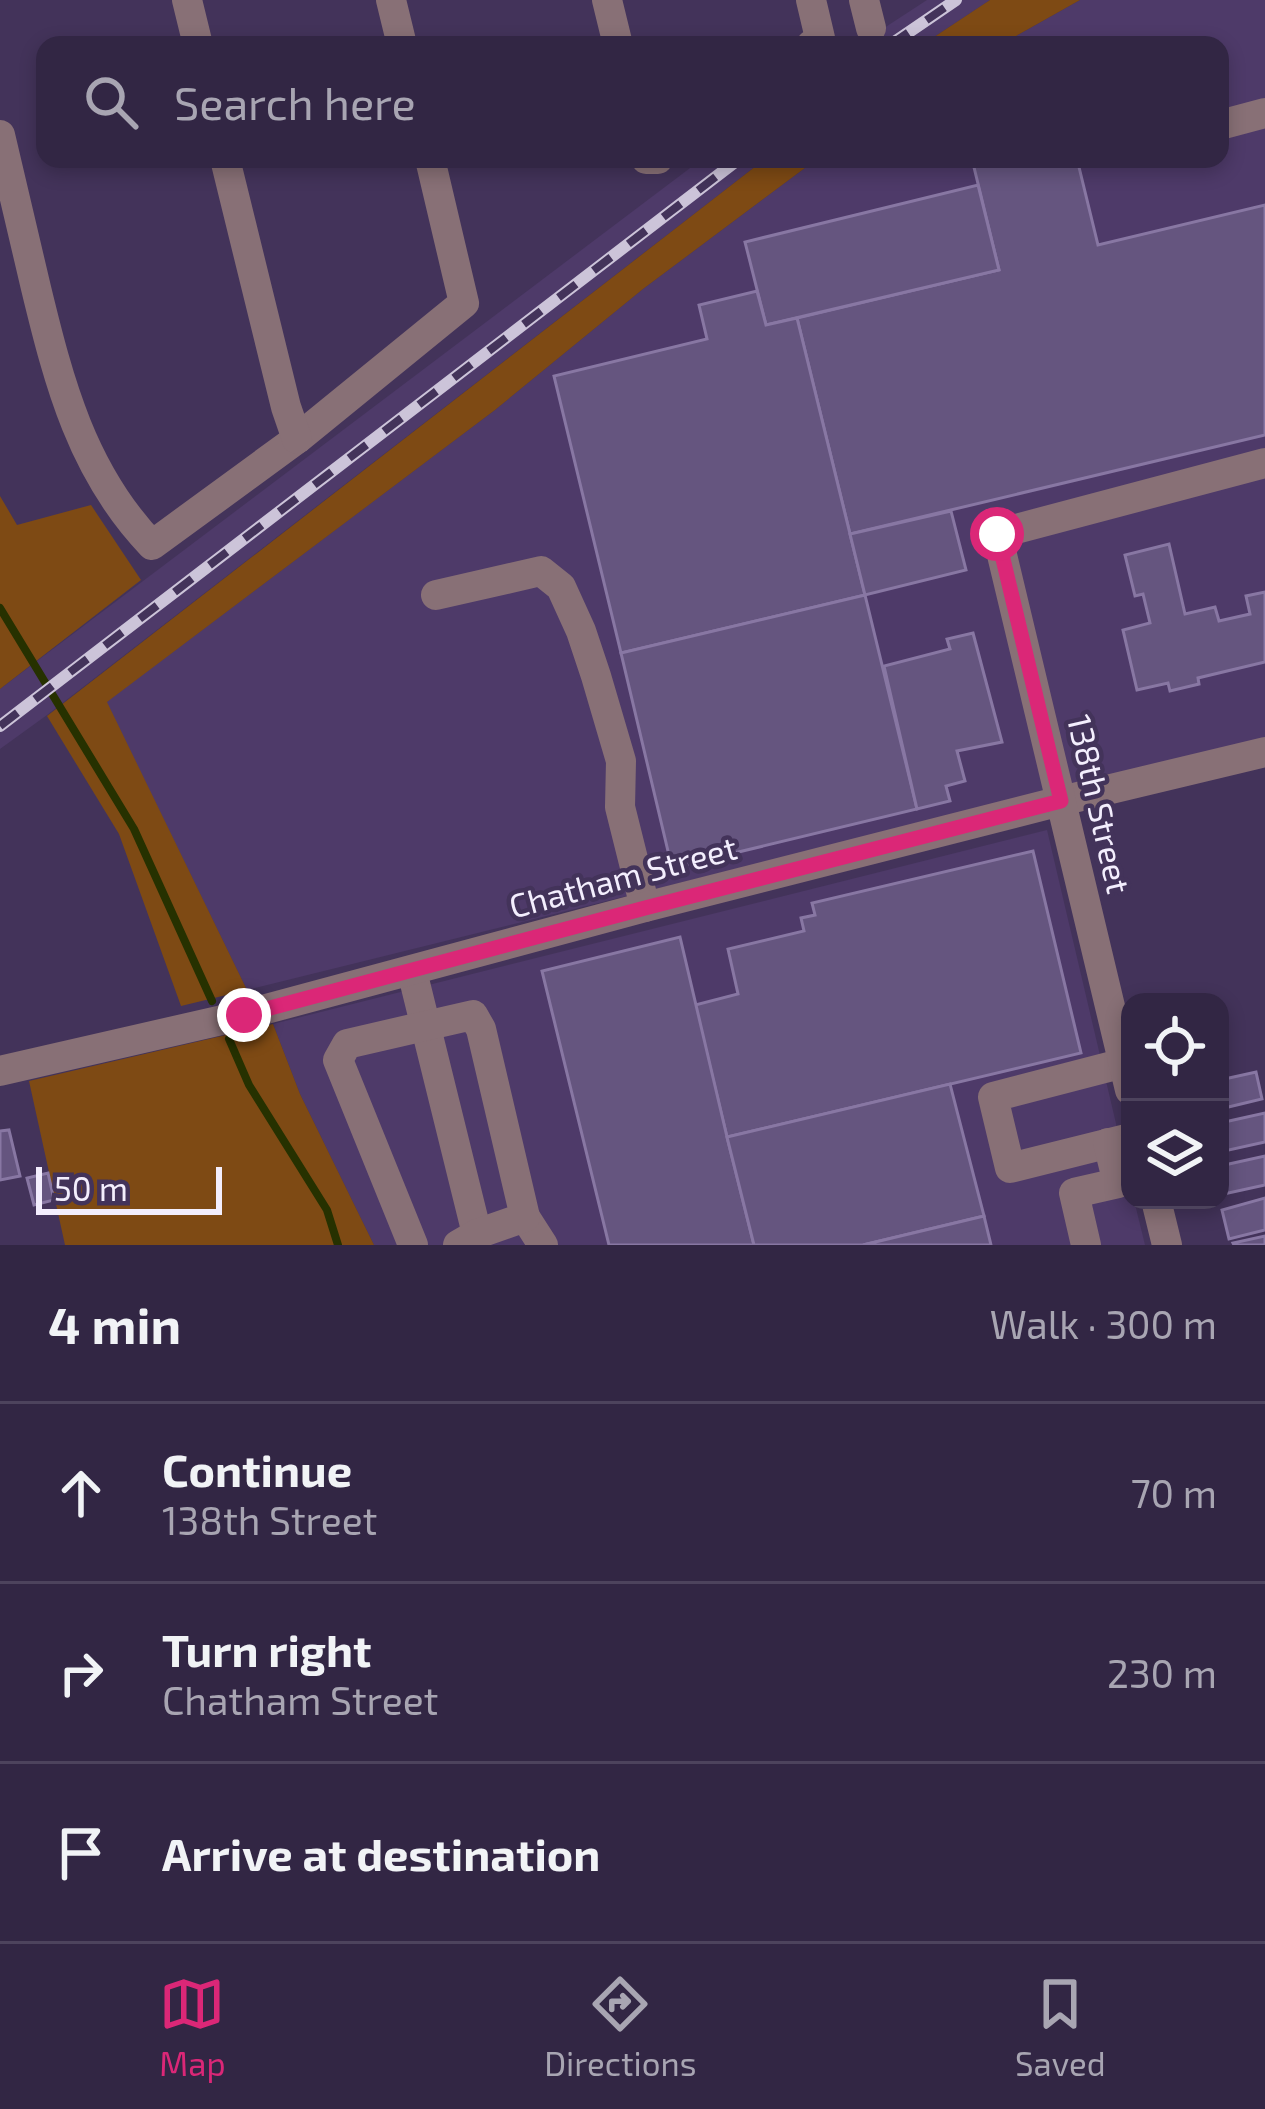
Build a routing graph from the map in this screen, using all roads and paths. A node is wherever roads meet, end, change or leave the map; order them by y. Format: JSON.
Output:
{"nodes":[{"id":1,"x":187,"y":0,"type":"edge"},
{"id":2,"x":392,"y":0,"type":"edge"},
{"id":3,"x":607,"y":0,"type":"edge"},
{"id":4,"x":811,"y":0,"type":"edge"},
{"id":5,"x":196,"y":36,"type":"edge"},
{"id":6,"x":400,"y":36,"type":"edge"},
{"id":7,"x":616,"y":36,"type":"edge"},
{"id":8,"x":820,"y":36,"type":"edge"},
{"id":9,"x":1265,"y":113,"type":"edge"},
{"id":10,"x":1229,"y":123,"type":"edge"},
{"id":11,"x":0,"y":135,"type":"edge"},
{"id":12,"x":228,"y":168,"type":"edge"},
{"id":13,"x":432,"y":168,"type":"edge"},
{"id":14,"x":297,"y":439,"type":"junction"},
{"id":15,"x":1265,"y":463,"type":"edge"},
{"id":16,"x":436,"y":595,"type":"dead end"},
{"id":17,"x":1265,"y":752,"type":"edge"},
{"id":18,"x":1061,"y":801,"type":"junction"},
{"id":19,"x":645,"y":908,"type":"junction"},
{"id":20,"x":412,"y":971,"type":"junction"},
{"id":21,"x":424,"y":1026,"type":"junction"},
{"id":22,"x":1121,"y":1052,"type":"edge"},
{"id":23,"x":0,"y":1071,"type":"edge"},
{"id":24,"x":1121,"y":1078,"type":"edge"},
{"id":25,"x":1119,"y":1141,"type":"edge"},
{"id":26,"x":1158,"y":1209,"type":"edge"},
{"id":27,"x":525,"y":1217,"type":"junction"},
{"id":28,"x":468,"y":1240,"type":"edge"},
{"id":29,"x":412,"y":1245,"type":"edge"},
{"id":30,"x":543,"y":1245,"type":"edge"},
{"id":31,"x":1086,"y":1245,"type":"edge"},
{"id":32,"x":1167,"y":1245,"type":"edge"}],
"edges":[{"from":1,"to":5,"type":"street"},
{"from":2,"to":6,"type":"street"},
{"from":3,"to":7,"type":"street"},
{"from":4,"to":8,"type":"street"},
{"from":9,"to":10,"type":"street"},
{"from":11,"to":14,"type":"street"},
{"from":12,"to":14,"type":"street"},
{"from":13,"to":14,"type":"street"},
{"from":15,"to":18,"type":"street","name":"138th Street"},
{"from":16,"to":19,"type":"street"},
{"from":17,"to":18,"type":"street","name":"Chatham Street"},
{"from":18,"to":19,"type":"street","name":"Chatham Street"},
{"from":18,"to":22,"type":"street","name":"138th Street"},
{"from":19,"to":20,"type":"street","name":"Chatham Street"},
{"from":20,"to":21,"type":"street"},
{"from":20,"to":23,"type":"street","name":"Chatham Street"},
{"from":21,"to":27,"type":"street"},
{"from":21,"to":28,"type":"street"},
{"from":21,"to":29,"type":"street"},
{"from":24,"to":25,"type":"street"},
{"from":25,"to":31,"type":"street"},
{"from":26,"to":32,"type":"street"},
{"from":27,"to":28,"type":"street"},
{"from":27,"to":30,"type":"street"}]}
